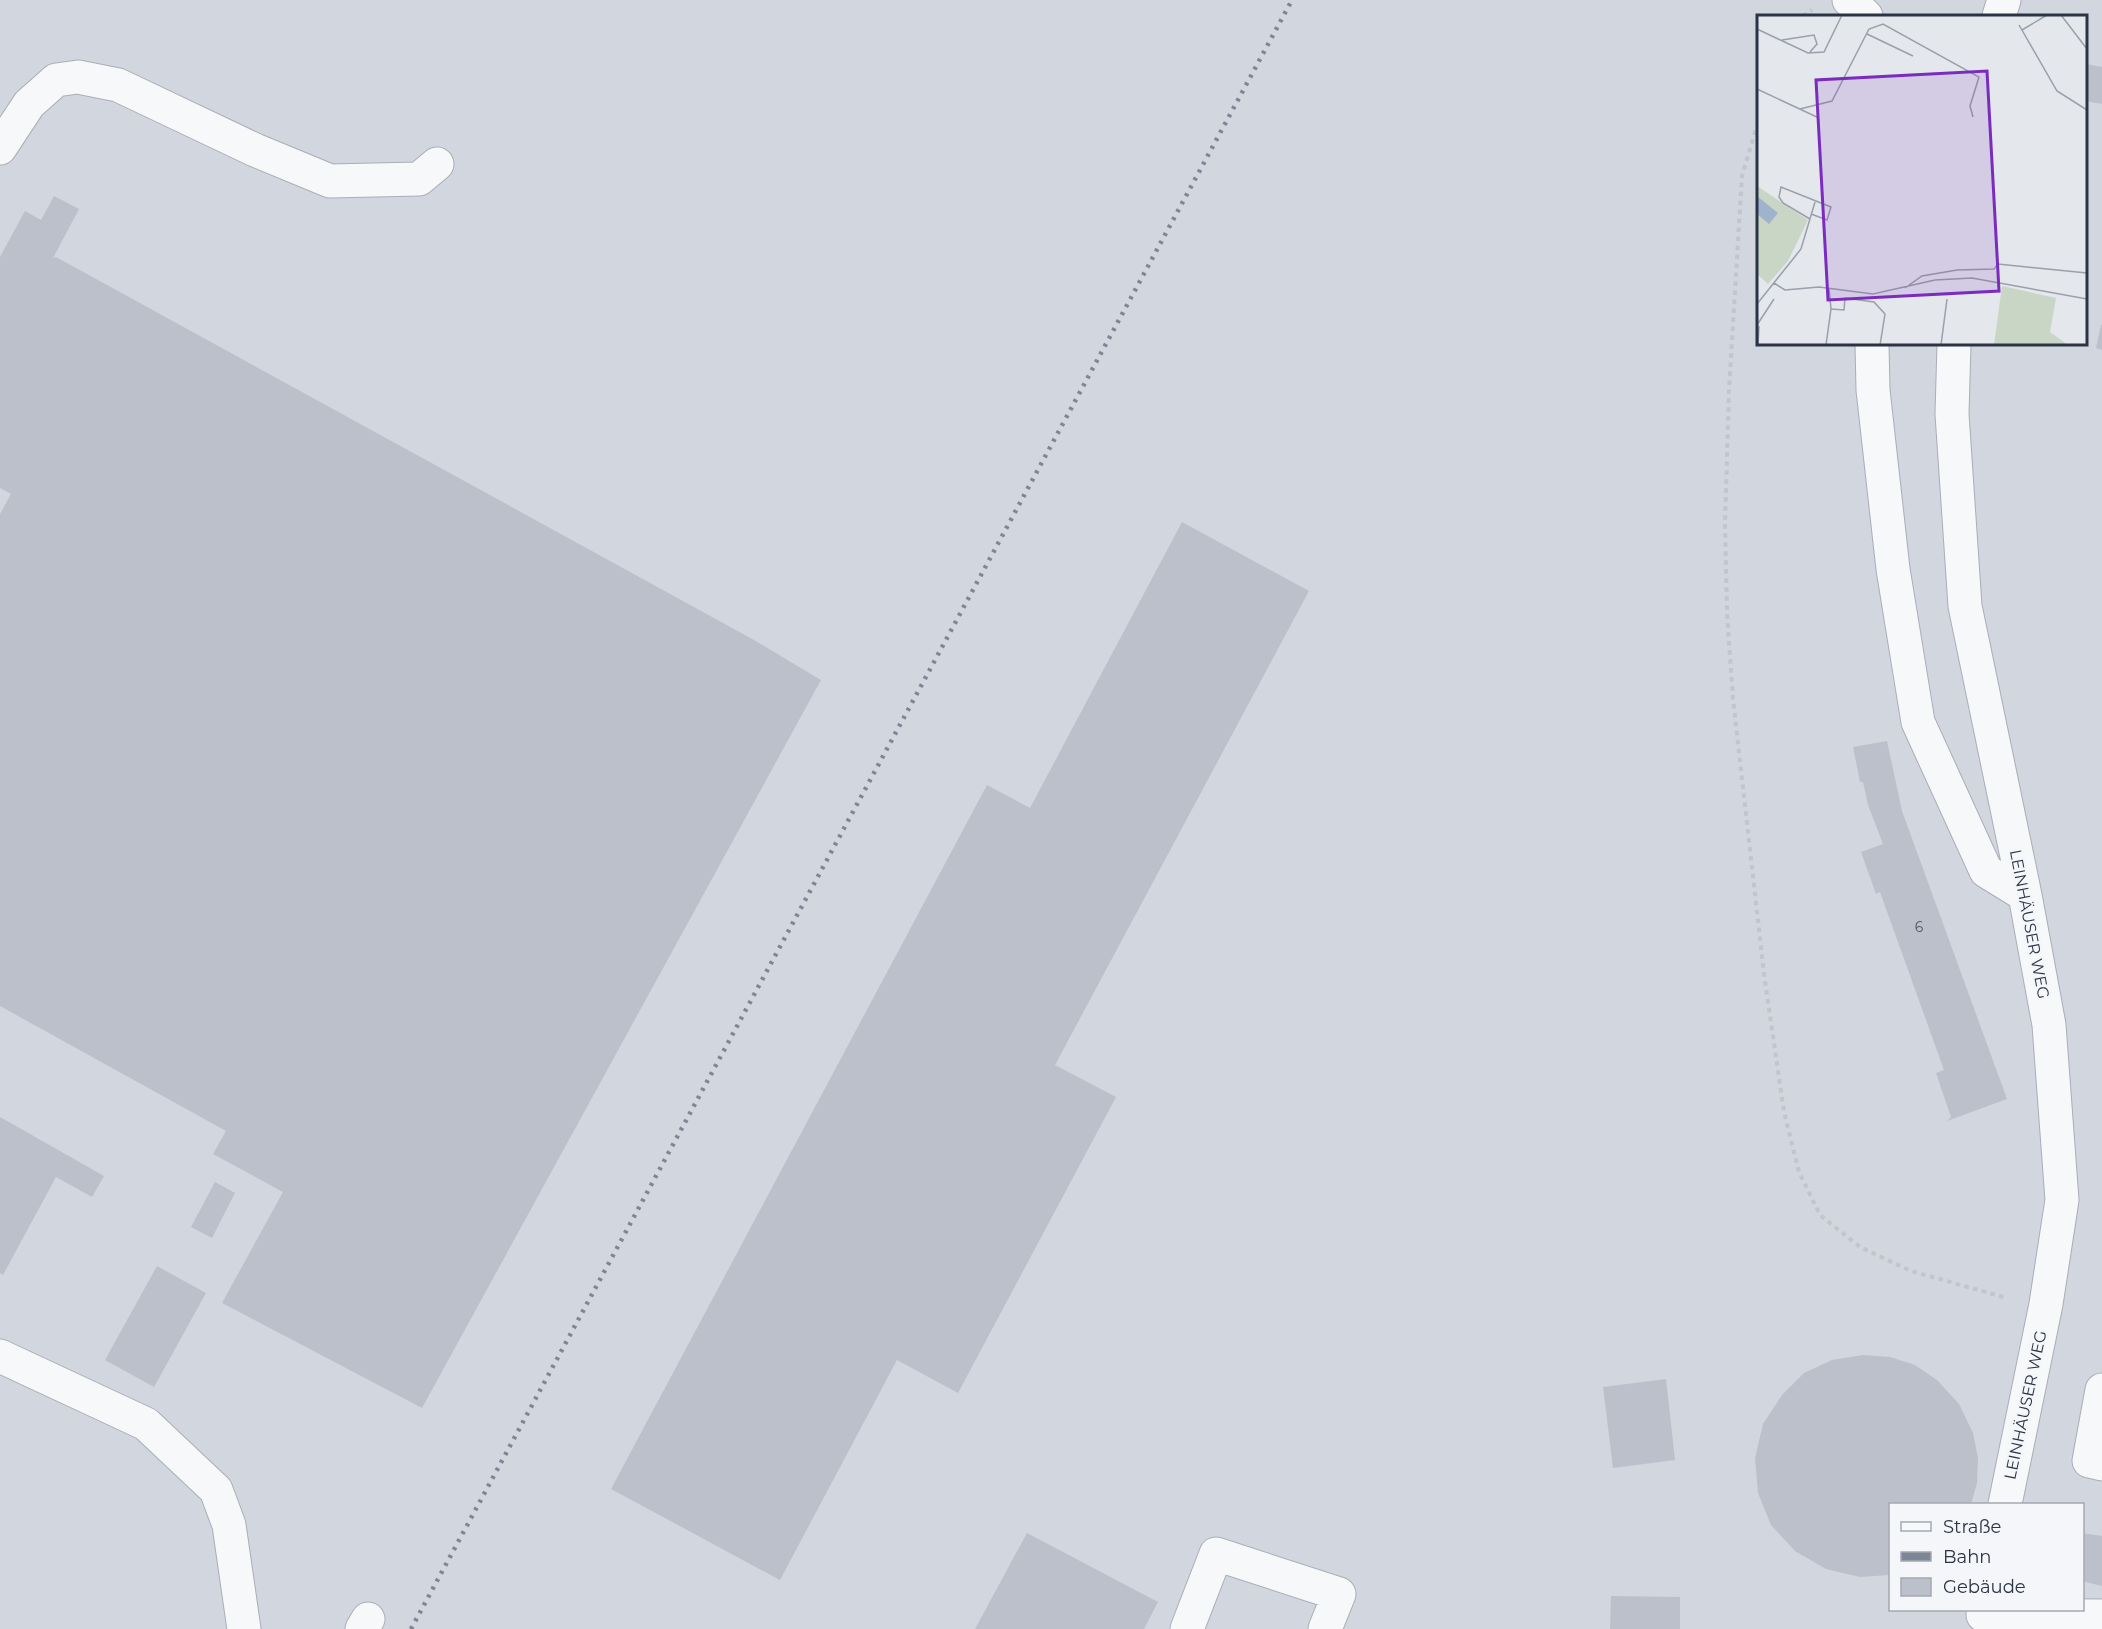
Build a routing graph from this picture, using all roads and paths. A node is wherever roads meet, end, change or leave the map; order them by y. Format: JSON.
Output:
{"nodes":[{"id":1,"x":1849,"y":0,"type":"edge"},
{"id":2,"x":2004,"y":0,"type":"edge"},
{"id":3,"x":1865,"y":15,"type":"edge"},
{"id":4,"x":1999,"y":15,"type":"edge"},
{"id":5,"x":1757,"y":125,"type":"edge"},
{"id":6,"x":0,"y":148,"type":"edge"},
{"id":7,"x":437,"y":164,"type":"dead end"},
{"id":8,"x":1872,"y":345,"type":"edge"},
{"id":9,"x":1954,"y":345,"type":"edge"},
{"id":10,"x":2025,"y":895,"type":"junction"},
{"id":11,"x":2046,"y":1304,"type":"junction"},
{"id":12,"x":0,"y":1356,"type":"edge"},
{"id":13,"x":2102,"y":1390,"type":"edge"},
{"id":14,"x":2102,"y":1464,"type":"edge"},
{"id":15,"x":2005,"y":1503,"type":"edge"},
{"id":16,"x":2102,"y":1616,"type":"edge"},
{"id":17,"x":1983,"y":1618,"type":"edge"},
{"id":18,"x":244,"y":1629,"type":"edge"},
{"id":19,"x":1187,"y":1629,"type":"edge"},
{"id":20,"x":1325,"y":1629,"type":"edge"}],
"edges":[{"from":1,"to":3,"type":"street"},
{"from":2,"to":4,"type":"street"},
{"from":5,"to":11,"type":"path"},
{"from":6,"to":7,"type":"street"},
{"from":8,"to":10,"type":"street"},
{"from":9,"to":10,"type":"street","name":"LEINHÄUSER WEG"},
{"from":10,"to":11,"type":"street","name":"LEINHÄUSER WEG"},
{"from":11,"to":15,"type":"street","name":"LEINHÄUSER WEG"},
{"from":12,"to":18,"type":"street"},
{"from":13,"to":14,"type":"street"},
{"from":16,"to":17,"type":"street"},
{"from":19,"to":20,"type":"street"}]}
